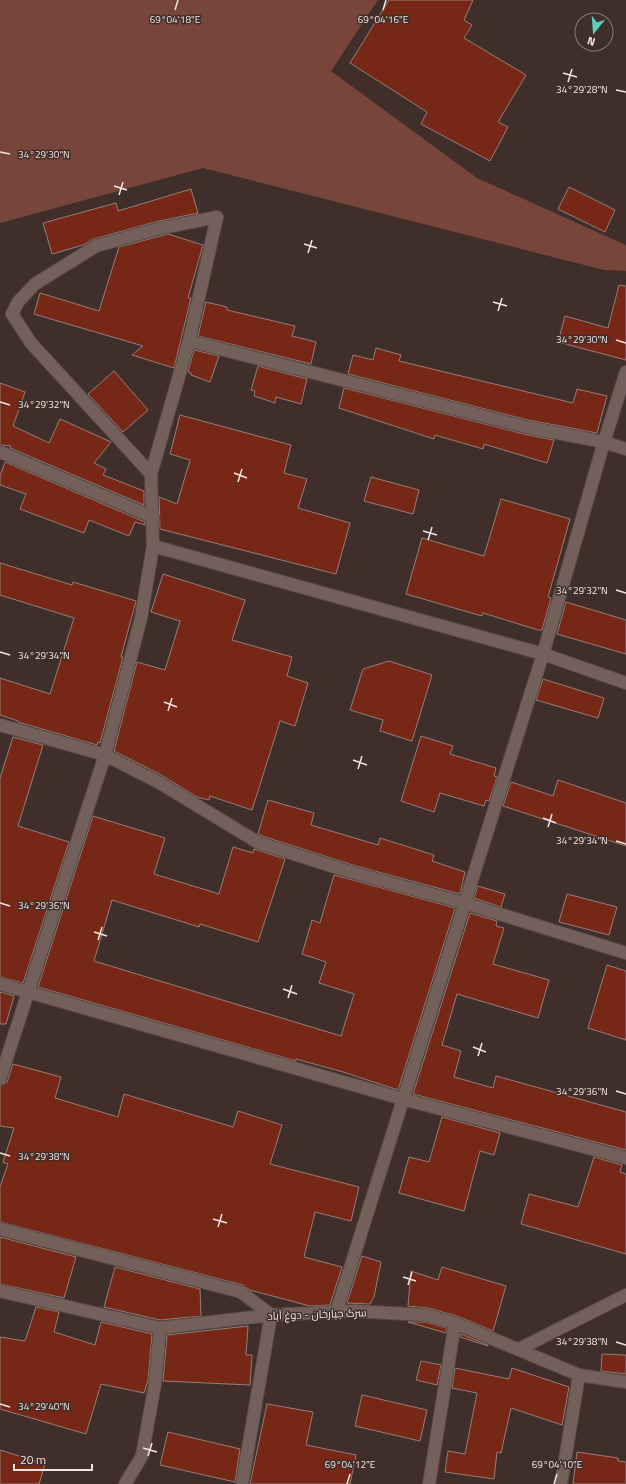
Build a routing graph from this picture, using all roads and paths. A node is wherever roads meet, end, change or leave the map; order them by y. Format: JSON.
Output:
{"nodes":[{"id":1,"x":189,"y":341,"type":"junction"},
{"id":2,"x":626,"y":372,"type":"edge"},
{"id":3,"x":604,"y":442,"type":"junction"},
{"id":4,"x":626,"y":448,"type":"edge"},
{"id":5,"x":0,"y":452,"type":"edge"},
{"id":6,"x":151,"y":474,"type":"junction"},
{"id":7,"x":153,"y":517,"type":"junction"},
{"id":8,"x":153,"y":546,"type":"junction"},
{"id":9,"x":543,"y":654,"type":"junction"},
{"id":10,"x":626,"y":683,"type":"edge"},
{"id":11,"x":0,"y":725,"type":"edge"},
{"id":12,"x":105,"y":755,"type":"junction"},
{"id":13,"x":464,"y":903,"type":"junction"},
{"id":14,"x":626,"y":953,"type":"edge"},
{"id":15,"x":0,"y":984,"type":"edge"},
{"id":16,"x":29,"y":992,"type":"junction"},
{"id":17,"x":0,"y":1079,"type":"edge"},
{"id":18,"x":403,"y":1098,"type":"junction"},
{"id":19,"x":626,"y":1158,"type":"edge"},
{"id":20,"x":0,"y":1229,"type":"edge"},
{"id":21,"x":0,"y":1291,"type":"edge"},
{"id":22,"x":626,"y":1295,"type":"edge"},
{"id":23,"x":336,"y":1313,"type":"junction"},
{"id":24,"x":271,"y":1315,"type":"junction"},
{"id":25,"x":455,"y":1323,"type":"junction"},
{"id":26,"x":160,"y":1328,"type":"junction"},
{"id":27,"x":519,"y":1349,"type":"junction"},
{"id":28,"x":579,"y":1375,"type":"junction"},
{"id":29,"x":626,"y":1382,"type":"edge"},
{"id":30,"x":125,"y":1484,"type":"edge"},
{"id":31,"x":242,"y":1484,"type":"edge"},
{"id":32,"x":429,"y":1484,"type":"edge"},
{"id":33,"x":561,"y":1484,"type":"edge"}],
"edges":[{"from":1,"to":3,"type":"street"},
{"from":1,"to":6,"type":"street"},
{"from":1,"to":6,"type":"street"},
{"from":2,"to":3,"type":"street"},
{"from":3,"to":4,"type":"street"},
{"from":3,"to":9,"type":"street"},
{"from":5,"to":7,"type":"street"},
{"from":6,"to":7,"type":"street"},
{"from":7,"to":8,"type":"street"},
{"from":8,"to":9,"type":"street"},
{"from":8,"to":12,"type":"street"},
{"from":9,"to":10,"type":"street"},
{"from":9,"to":13,"type":"street"},
{"from":11,"to":12,"type":"street"},
{"from":12,"to":13,"type":"street"},
{"from":12,"to":16,"type":"street"},
{"from":13,"to":14,"type":"street"},
{"from":13,"to":18,"type":"street"},
{"from":15,"to":16,"type":"street"},
{"from":16,"to":17,"type":"street"},
{"from":16,"to":18,"type":"street"},
{"from":18,"to":19,"type":"street"},
{"from":18,"to":23,"type":"street"},
{"from":20,"to":24,"type":"street"},
{"from":21,"to":26,"type":"street","name":"سرک جبارخان - دوغ آباد"},
{"from":22,"to":27,"type":"street"},
{"from":23,"to":24,"type":"street","name":"سرک جبارخان - دوغ آباد"},
{"from":23,"to":25,"type":"street","name":"سرک جبارخان - دوغ آباد"},
{"from":24,"to":26,"type":"street","name":"سرک جبارخان - دوغ آباد"},
{"from":24,"to":31,"type":"street"},
{"from":25,"to":27,"type":"street","name":"سرک جبارخان - دوغ آباد"},
{"from":25,"to":32,"type":"street"},
{"from":26,"to":30,"type":"street"},
{"from":27,"to":28,"type":"street","name":"سرک جبارخان - دوغ آباد"},
{"from":28,"to":29,"type":"street","name":"سرک جبارخان - دوغ آباد"},
{"from":28,"to":33,"type":"street"}]}
